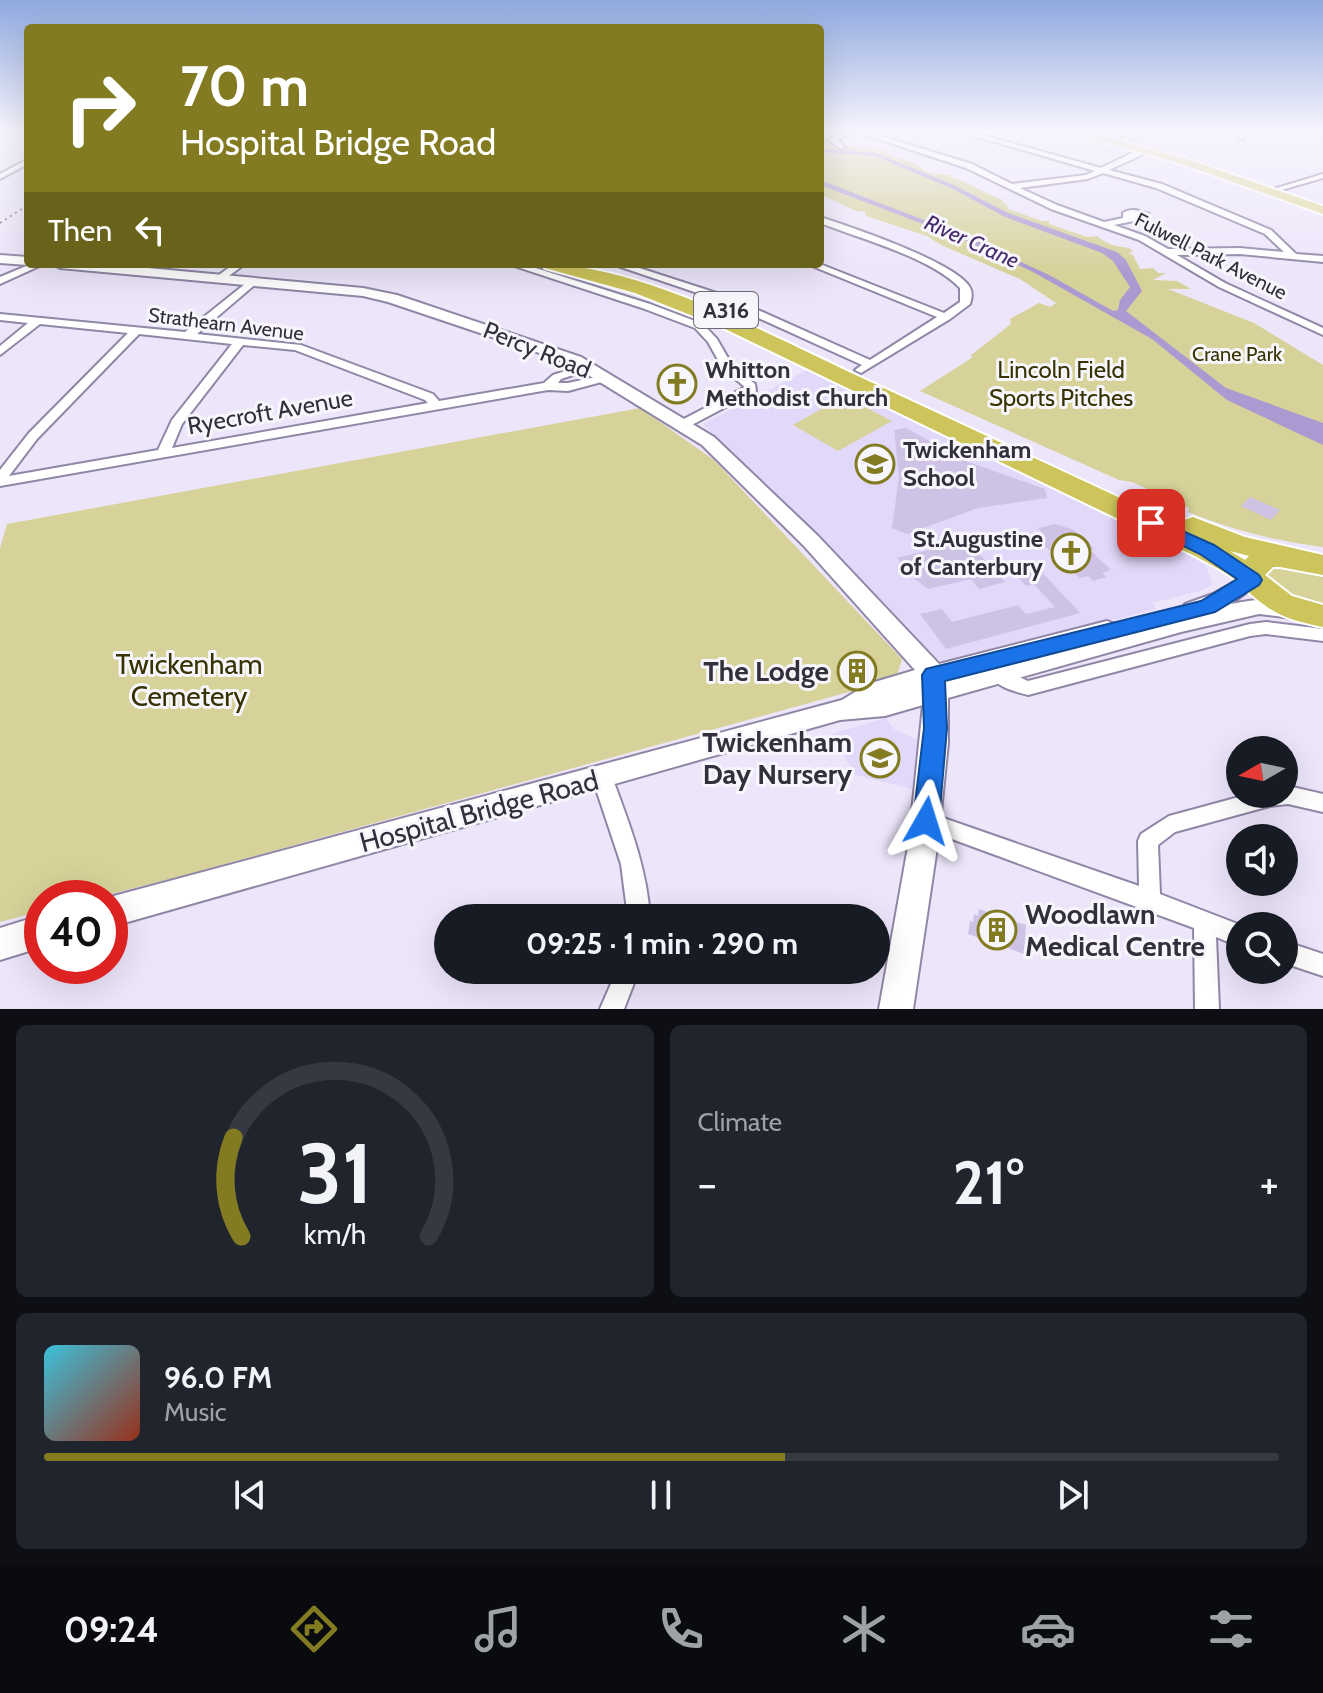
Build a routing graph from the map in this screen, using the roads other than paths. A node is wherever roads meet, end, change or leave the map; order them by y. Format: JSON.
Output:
{"nodes":[{"id":1,"x":996,"y":178,"type":"edge"},
{"id":2,"x":1082,"y":178,"type":"edge"},
{"id":3,"x":1133,"y":178,"type":"edge"},
{"id":4,"x":1231,"y":178,"type":"edge"},
{"id":5,"x":1316,"y":178,"type":"edge"},
{"id":6,"x":1013,"y":186,"type":"junction"},
{"id":7,"x":1271,"y":191,"type":"junction"},
{"id":8,"x":1323,"y":210,"type":"edge"},
{"id":9,"x":1127,"y":218,"type":"dead end"},
{"id":10,"x":824,"y":222,"type":"edge"},
{"id":11,"x":1105,"y":224,"type":"junction"},
{"id":12,"x":1169,"y":252,"type":"junction"},
{"id":13,"x":1293,"y":256,"type":"junction"},
{"id":14,"x":1323,"y":259,"type":"edge"},
{"id":15,"x":30,"y":268,"type":"edge"},
{"id":16,"x":102,"y":268,"type":"edge"},
{"id":17,"x":234,"y":268,"type":"edge"},
{"id":18,"x":526,"y":268,"type":"edge"},
{"id":19,"x":566,"y":268,"type":"edge"},
{"id":20,"x":598,"y":268,"type":"edge"},
{"id":21,"x":629,"y":268,"type":"edge"},
{"id":22,"x":822,"y":268,"type":"edge"},
{"id":23,"x":219,"y":279,"type":"junction"},
{"id":24,"x":0,"y":281,"type":"edge"},
{"id":25,"x":253,"y":282,"type":"junction"},
{"id":26,"x":0,"y":317,"type":"edge"},
{"id":27,"x":946,"y":317,"type":"junction"},
{"id":28,"x":37,"y":321,"type":"junction"},
{"id":29,"x":136,"y":331,"type":"junction"},
{"id":30,"x":1323,"y":332,"type":"edge"},
{"id":31,"x":187,"y":336,"type":"junction"},
{"id":32,"x":240,"y":341,"type":"junction"},
{"id":33,"x":0,"y":352,"type":"edge"},
{"id":34,"x":587,"y":367,"type":"junction"},
{"id":35,"x":866,"y":367,"type":"junction"},
{"id":36,"x":605,"y":378,"type":"junction"},
{"id":37,"x":548,"y":386,"type":"junction"},
{"id":38,"x":436,"y":406,"type":"junction"},
{"id":39,"x":682,"y":425,"type":"junction"},
{"id":40,"x":163,"y":453,"type":"junction"},
{"id":41,"x":0,"y":480,"type":"edge"},
{"id":42,"x":1288,"y":557,"type":"junction"},
{"id":43,"x":1321,"y":564,"type":"edge"},
{"id":44,"x":1251,"y":578,"type":"junction"},
{"id":45,"x":1311,"y":614,"type":"edge"},
{"id":46,"x":1176,"y":619,"type":"junction"},
{"id":47,"x":1323,"y":635,"type":"edge"},
{"id":48,"x":1199,"y":643,"type":"junction"},
{"id":49,"x":999,"y":675,"type":"junction"},
{"id":50,"x":935,"y":684,"type":"junction"},
{"id":51,"x":602,"y":777,"type":"junction"},
{"id":52,"x":1323,"y":803,"type":"edge"},
{"id":53,"x":926,"y":821,"type":"junction"},
{"id":54,"x":1150,"y":900,"type":"junction"},
{"id":55,"x":639,"y":904,"type":"edge"},
{"id":56,"x":128,"y":907,"type":"edge"},
{"id":57,"x":1205,"y":924,"type":"junction"},
{"id":58,"x":1226,"y":931,"type":"edge"},
{"id":59,"x":24,"y":937,"type":"edge"},
{"id":60,"x":0,"y":944,"type":"edge"},
{"id":61,"x":1298,"y":957,"type":"edge"},
{"id":62,"x":1323,"y":965,"type":"edge"},
{"id":63,"x":622,"y":984,"type":"edge"},
{"id":64,"x":612,"y":1009,"type":"edge"},
{"id":65,"x":896,"y":1009,"type":"edge"},
{"id":66,"x":1207,"y":1009,"type":"edge"}],
"edges":[{"from":1,"to":6,"type":"street","name":"Fulwell Park Avenue"},
{"from":2,"to":6,"type":"street"},
{"from":3,"to":13,"type":"street"},
{"from":4,"to":7,"type":"main road"},
{"from":5,"to":7,"type":"street"},
{"from":6,"to":11,"type":"street","name":"Fulwell Park Avenue"},
{"from":7,"to":8,"type":"main road"},
{"from":9,"to":11,"type":"street"},
{"from":10,"to":27,"type":"street"},
{"from":11,"to":12,"type":"street","name":"Fulwell Park Avenue"},
{"from":12,"to":13,"type":"street"},
{"from":12,"to":30,"type":"street","name":"Fulwell Park Avenue"},
{"from":13,"to":14,"type":"street"},
{"from":15,"to":24,"type":"street"},
{"from":16,"to":23,"type":"street","name":"Percy Road"},
{"from":17,"to":23,"type":"street"},
{"from":18,"to":39,"type":"street"},
{"from":19,"to":44,"type":"highway","number":"A316"},
{"from":20,"to":35,"type":"highway","number":"A316"},
{"from":21,"to":35,"type":"street"},
{"from":22,"to":27,"type":"street"},
{"from":23,"to":25,"type":"street","name":"Percy Road"},
{"from":25,"to":31,"type":"street"},
{"from":25,"to":34,"type":"street","name":"Percy Road"},
{"from":26,"to":28,"type":"street","name":"Strathearn Avenue"},
{"from":27,"to":35,"type":"street"},
{"from":28,"to":29,"type":"street","name":"Strathearn Avenue"},
{"from":28,"to":33,"type":"street"},
{"from":29,"to":31,"type":"street","name":"Strathearn Avenue"},
{"from":29,"to":41,"type":"street"},
{"from":31,"to":32,"type":"street","name":"Strathearn Avenue"},
{"from":32,"to":38,"type":"street","name":"Strathearn Avenue"},
{"from":32,"to":40,"type":"street"},
{"from":34,"to":36,"type":"street","name":"Percy Road"},
{"from":34,"to":37,"type":"street","name":"Ryecroft Avenue"},
{"from":35,"to":42,"type":"highway","number":"A316"},
{"from":36,"to":37,"type":"street","name":"Ryecroft Avenue"},
{"from":36,"to":39,"type":"street","name":"Percy Road"},
{"from":37,"to":38,"type":"street","name":"Ryecroft Avenue"},
{"from":38,"to":40,"type":"street","name":"Ryecroft Avenue"},
{"from":39,"to":50,"type":"street","name":"Percy Road"},
{"from":40,"to":41,"type":"street","name":"Ryecroft Avenue"},
{"from":42,"to":43,"type":"highway","number":"A316"},
{"from":42,"to":44,"type":"highway"},
{"from":44,"to":45,"type":"highway","number":"A316"},
{"from":44,"to":46,"type":"street","name":"Hospital Bridge Road"},
{"from":45,"to":46,"type":"street","name":"Hospital Bridge Road"},
{"from":46,"to":48,"type":"street"},
{"from":46,"to":49,"type":"street","name":"Hospital Bridge Road"},
{"from":46,"to":50,"type":"street","name":"Hospital Bridge Road"},
{"from":47,"to":48,"type":"street"},
{"from":48,"to":49,"type":"street"},
{"from":49,"to":50,"type":"street","name":"Hospital Bridge Road"},
{"from":50,"to":51,"type":"street","name":"Hospital Bridge Road"},
{"from":50,"to":53,"type":"street"},
{"from":51,"to":55,"type":"street"},
{"from":51,"to":56,"type":"street","name":"Hospital Bridge Road"},
{"from":52,"to":54,"type":"street"},
{"from":53,"to":54,"type":"street"},
{"from":53,"to":65,"type":"street"},
{"from":54,"to":57,"type":"street"},
{"from":57,"to":58,"type":"street"},
{"from":57,"to":66,"type":"street"},
{"from":59,"to":60,"type":"street"},
{"from":61,"to":62,"type":"street"},
{"from":63,"to":64,"type":"street"}]}
